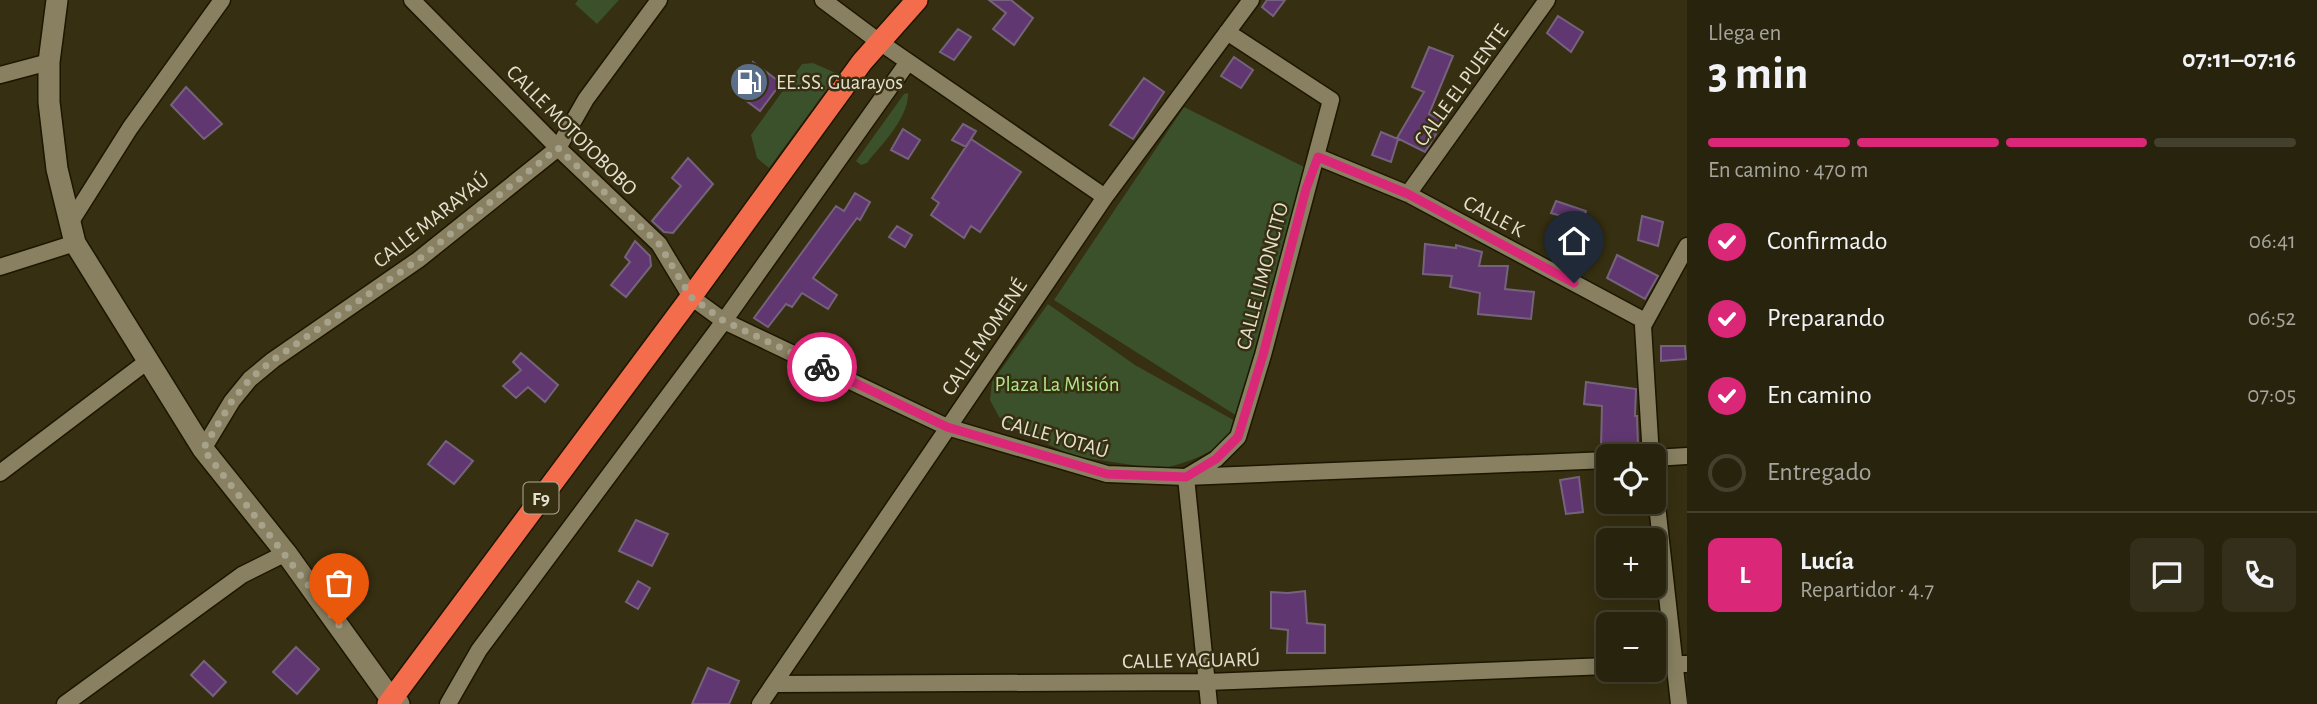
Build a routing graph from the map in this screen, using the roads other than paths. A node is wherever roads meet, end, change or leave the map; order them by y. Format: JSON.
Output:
{"nodes":[{"id":1,"x":57,"y":0,"type":"edge"},
{"id":2,"x":222,"y":0,"type":"edge"},
{"id":3,"x":412,"y":0,"type":"edge"},
{"id":4,"x":659,"y":0,"type":"edge"},
{"id":5,"x":823,"y":0,"type":"edge"},
{"id":6,"x":917,"y":0,"type":"edge"},
{"id":7,"x":1251,"y":0,"type":"edge"},
{"id":8,"x":1547,"y":0,"type":"edge"},
{"id":9,"x":1227,"y":32,"type":"junction"},
{"id":10,"x":878,"y":41,"type":"junction"},
{"id":11,"x":49,"y":62,"type":"junction"},
{"id":12,"x":908,"y":62,"type":"junction"},
{"id":13,"x":0,"y":75,"type":"edge"},
{"id":14,"x":558,"y":148,"type":"junction"},
{"id":15,"x":1318,"y":157,"type":"junction"},
{"id":16,"x":1408,"y":194,"type":"junction"},
{"id":17,"x":1105,"y":197,"type":"junction"},
{"id":18,"x":73,"y":233,"type":"junction"},
{"id":19,"x":1687,"y":246,"type":"edge"},
{"id":20,"x":0,"y":267,"type":"edge"},
{"id":21,"x":691,"y":297,"type":"junction"},
{"id":22,"x":724,"y":321,"type":"junction"},
{"id":23,"x":1645,"y":321,"type":"junction"},
{"id":24,"x":149,"y":360,"type":"junction"},
{"id":25,"x":947,"y":427,"type":"junction"},
{"id":26,"x":1652,"y":444,"type":"edge"},
{"id":27,"x":203,"y":449,"type":"junction"},
{"id":28,"x":1687,"y":456,"type":"edge"},
{"id":29,"x":1666,"y":457,"type":"edge"},
{"id":30,"x":1596,"y":460,"type":"edge"},
{"id":31,"x":0,"y":473,"type":"edge"},
{"id":32,"x":1186,"y":477,"type":"junction"},
{"id":33,"x":1659,"y":514,"type":"edge"},
{"id":34,"x":286,"y":553,"type":"junction"},
{"id":35,"x":1681,"y":663,"type":"edge"},
{"id":36,"x":1596,"y":666,"type":"edge"},
{"id":37,"x":1207,"y":682,"type":"junction"},
{"id":38,"x":774,"y":684,"type":"junction"},
{"id":39,"x":393,"y":702,"type":"edge"},
{"id":40,"x":65,"y":704,"type":"edge"},
{"id":41,"x":448,"y":704,"type":"edge"},
{"id":42,"x":760,"y":704,"type":"edge"},
{"id":43,"x":1209,"y":704,"type":"edge"},
{"id":44,"x":1679,"y":704,"type":"edge"}],
"edges":[{"from":1,"to":11,"type":"main road"},
{"from":2,"to":18,"type":"street"},
{"from":3,"to":14,"type":"street","name":"CALLE MOTOJOBOBO"},
{"from":4,"to":14,"type":"street","name":"CALLE MARAYAÚ"},
{"from":5,"to":10,"type":"street"},
{"from":6,"to":10,"type":"highway","number":"F9"},
{"from":7,"to":9,"type":"street","name":"CALLE MOMENÉ"},
{"from":8,"to":16,"type":"street","name":"CALLE EL PUENTE"},
{"from":9,"to":15,"type":"street","name":"CALLE LIMONCITO"},
{"from":9,"to":17,"type":"street","name":"CALLE MOMENÉ"},
{"from":10,"to":12,"type":"street"},
{"from":10,"to":21,"type":"highway","number":"F9"},
{"from":11,"to":13,"type":"street"},
{"from":11,"to":18,"type":"main road"},
{"from":12,"to":17,"type":"street"},
{"from":12,"to":22,"type":"street"},
{"from":14,"to":21,"type":"street","name":"CALLE MOTOJOBOBO"},
{"from":14,"to":27,"type":"street","name":"CALLE MARAYAÚ"},
{"from":15,"to":16,"type":"street","name":"CALLE K"},
{"from":15,"to":32,"type":"street","name":"CALLE LIMONCITO"},
{"from":16,"to":23,"type":"street","name":"CALLE K"},
{"from":17,"to":25,"type":"street","name":"CALLE MOMENÉ"},
{"from":18,"to":20,"type":"street"},
{"from":18,"to":24,"type":"main road"},
{"from":19,"to":23,"type":"street"},
{"from":21,"to":22,"type":"street","name":"CALLE YOTAÚ"},
{"from":21,"to":39,"type":"highway","number":"F9"},
{"from":22,"to":25,"type":"street","name":"CALLE YOTAÚ"},
{"from":22,"to":41,"type":"street"},
{"from":23,"to":26,"type":"street"},
{"from":24,"to":27,"type":"main road"},
{"from":24,"to":31,"type":"street"},
{"from":25,"to":32,"type":"street","name":"CALLE YOTAÚ"},
{"from":25,"to":38,"type":"street","name":"CALLE MOMENÉ"},
{"from":27,"to":34,"type":"main road"},
{"from":28,"to":29,"type":"street"},
{"from":30,"to":32,"type":"street","name":"CALLE YOTAÚ"},
{"from":32,"to":37,"type":"street"},
{"from":33,"to":35,"type":"street"},
{"from":34,"to":39,"type":"main road"},
{"from":34,"to":40,"type":"street"},
{"from":35,"to":44,"type":"street"},
{"from":36,"to":37,"type":"street","name":"CALLE YAGUARÚ"},
{"from":37,"to":38,"type":"street","name":"CALLE YAGUARÚ"},
{"from":37,"to":43,"type":"street"},
{"from":38,"to":42,"type":"street","name":"CALLE MOMENÉ"}]}
